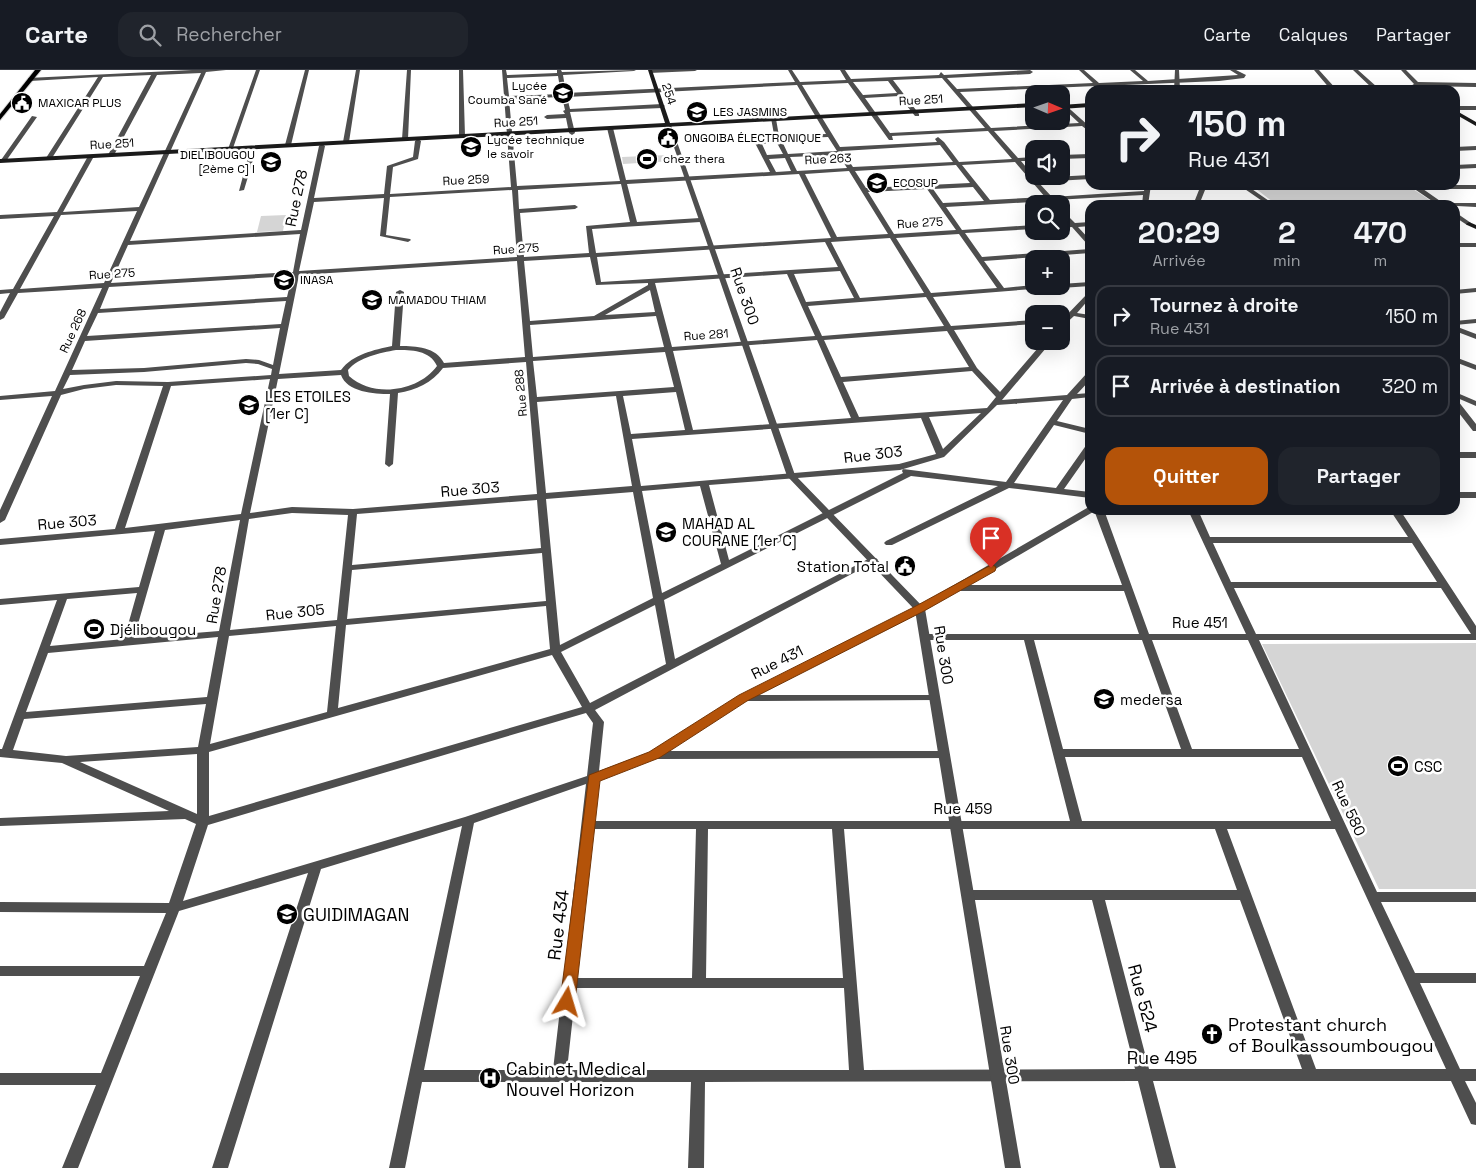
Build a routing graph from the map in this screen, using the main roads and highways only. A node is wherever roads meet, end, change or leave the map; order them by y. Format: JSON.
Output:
{"nodes":[{"id":1,"x":31,"y":70,"type":"edge"},
{"id":2,"x":38,"y":70,"type":"edge"},
{"id":3,"x":650,"y":71,"type":"edge"},
{"id":4,"x":1085,"y":104,"type":"edge"},
{"id":5,"x":1070,"y":105,"type":"edge"},
{"id":6,"x":1025,"y":107,"type":"edge"},
{"id":7,"x":0,"y":111,"type":"edge"},
{"id":8,"x":1460,"y":113,"type":"edge"},
{"id":9,"x":0,"y":118,"type":"edge"},
{"id":10,"x":1476,"y":124,"type":"edge"},
{"id":11,"x":668,"y":127,"type":"junction"},
{"id":12,"x":509,"y":135,"type":"junction"},
{"id":13,"x":230,"y":150,"type":"junction"},
{"id":14,"x":167,"y":153,"type":"junction"},
{"id":15,"x":1,"y":161,"type":"edge"}],
"edges":[{"from":1,"to":7,"type":"main road"},
{"from":2,"to":9,"type":"main road"},
{"from":3,"to":11,"type":"main road","name":"254"},
{"from":4,"to":5,"type":"main road"},
{"from":6,"to":11,"type":"main road","name":"Rue 251"},
{"from":8,"to":10,"type":"main road"},
{"from":11,"to":12,"type":"main road","name":"Rue 251"},
{"from":12,"to":13,"type":"main road","name":"Rue 251"},
{"from":12,"to":13,"type":"main road","name":"Rue 251"},
{"from":13,"to":14,"type":"main road","name":"Rue 251"},
{"from":14,"to":15,"type":"main road","name":"Rue 251"},
{"from":14,"to":15,"type":"main road","name":"Rue 251"}]}
